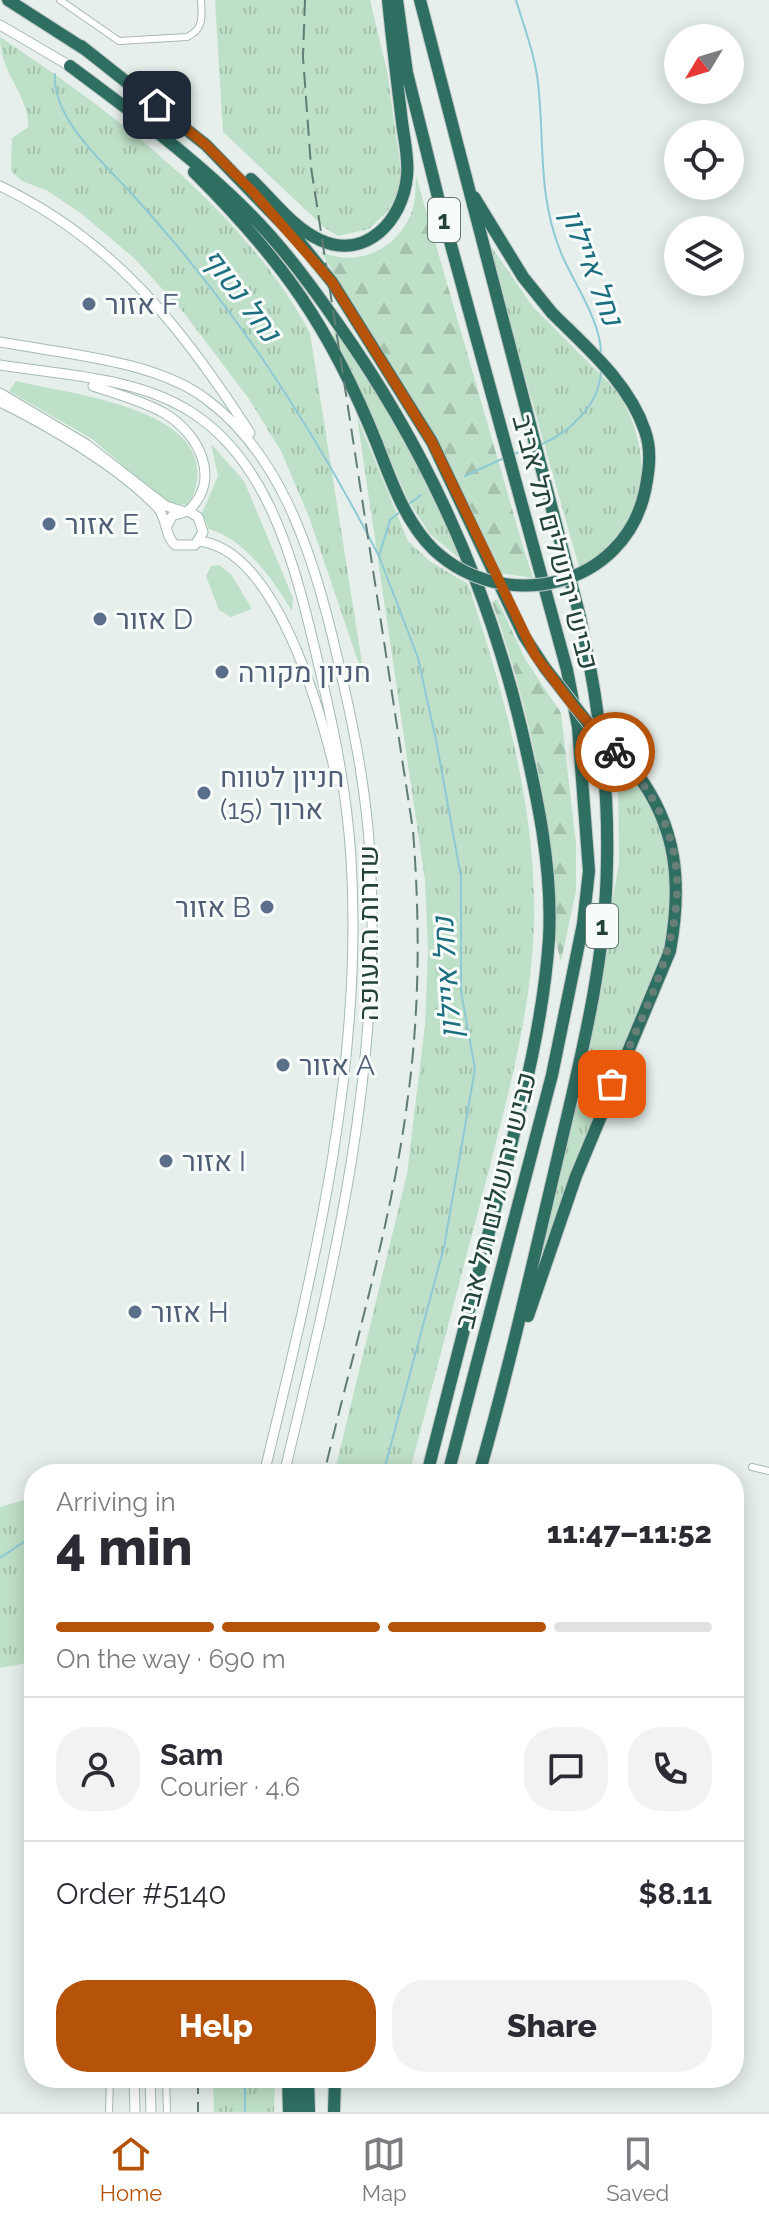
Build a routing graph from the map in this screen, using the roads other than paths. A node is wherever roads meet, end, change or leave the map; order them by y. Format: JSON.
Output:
{"nodes":[{"id":1,"x":8,"y":0,"type":"edge"},
{"id":2,"x":60,"y":0,"type":"edge"},
{"id":3,"x":201,"y":0,"type":"edge"},
{"id":4,"x":388,"y":0,"type":"edge"},
{"id":5,"x":397,"y":0,"type":"edge"},
{"id":6,"x":420,"y":0,"type":"edge"},
{"id":7,"x":0,"y":25,"type":"edge"},
{"id":8,"x":81,"y":46,"type":"junction"},
{"id":9,"x":70,"y":66,"type":"junction"},
{"id":10,"x":440,"y":88,"type":"junction"},
{"id":11,"x":0,"y":186,"type":"edge"},
{"id":12,"x":0,"y":342,"type":"edge"},
{"id":13,"x":0,"y":365,"type":"edge"},
{"id":14,"x":68,"y":377,"type":"junction"},
{"id":15,"x":0,"y":393,"type":"edge"},
{"id":16,"x":0,"y":402,"type":"edge"},
{"id":17,"x":281,"y":489,"type":"junction"},
{"id":18,"x":185,"y":511,"type":"junction"},
{"id":19,"x":167,"y":526,"type":"junction"},
{"id":20,"x":199,"y":541,"type":"junction"},
{"id":21,"x":348,"y":830,"type":"junction"},
{"id":22,"x":507,"y":1375,"type":"junction"},
{"id":23,"x":266,"y":1464,"type":"edge"},
{"id":24,"x":286,"y":1464,"type":"edge"},
{"id":25,"x":430,"y":1464,"type":"edge"},
{"id":26,"x":451,"y":1464,"type":"edge"},
{"id":27,"x":482,"y":1464,"type":"edge"},
{"id":28,"x":752,"y":1467,"type":"dead end"},
{"id":29,"x":769,"y":1471,"type":"edge"},
{"id":30,"x":110,"y":2088,"type":"edge"},
{"id":31,"x":134,"y":2088,"type":"edge"},
{"id":32,"x":150,"y":2088,"type":"edge"},
{"id":33,"x":166,"y":2088,"type":"edge"},
{"id":34,"x":288,"y":2088,"type":"edge"},
{"id":35,"x":299,"y":2088,"type":"edge"},
{"id":36,"x":308,"y":2088,"type":"edge"},
{"id":37,"x":335,"y":2088,"type":"edge"},
{"id":38,"x":109,"y":2112,"type":"edge"},
{"id":39,"x":135,"y":2112,"type":"edge"},
{"id":40,"x":151,"y":2112,"type":"edge"},
{"id":41,"x":167,"y":2112,"type":"edge"},
{"id":42,"x":289,"y":2112,"type":"edge"},
{"id":43,"x":298,"y":2112,"type":"edge"},
{"id":44,"x":309,"y":2112,"type":"edge"},
{"id":45,"x":334,"y":2112,"type":"edge"}],
"edges":[{"from":1,"to":8,"type":"highway"},
{"from":2,"to":3,"type":"street"},
{"from":4,"to":8,"type":"highway"},
{"from":5,"to":26,"type":"highway","name":"כביש ירושלים תל אביב","number":"1"},
{"from":6,"to":10,"type":"highway","name":"כביש ירושלים תל אביב","number":"1"},
{"from":7,"to":9,"type":"main road"},
{"from":8,"to":22,"type":"highway","bridge":true},
{"from":9,"to":10,"type":"highway","bridge":true},
{"from":9,"to":25,"type":"highway"},
{"from":10,"to":22,"type":"highway","name":"כביש ירושלים תל אביב","number":"1"},
{"from":11,"to":17,"type":"main road"},
{"from":12,"to":17,"type":"main road","name":"שדרות התעופה"},
{"from":13,"to":14,"type":"main road","name":"שדרות התעופה"},
{"from":14,"to":18,"type":"main road"},
{"from":14,"to":21,"type":"main road","name":"שדרות התעופה"},
{"from":15,"to":18,"type":"main road"},
{"from":16,"to":19,"type":"main road"},
{"from":17,"to":24,"type":"main road","name":"שדרות התעופה"},
{"from":18,"to":19,"type":"main road"},
{"from":18,"to":20,"type":"main road"},
{"from":19,"to":20,"type":"main road"},
{"from":20,"to":21,"type":"main road"},
{"from":21,"to":23,"type":"main road","name":"שדרות התעופה"},
{"from":22,"to":27,"type":"highway","name":"כביש ירושלים תל אביב","number":"1"},
{"from":28,"to":29,"type":"street"},
{"from":30,"to":38,"type":"street"},
{"from":31,"to":39,"type":"main road"},
{"from":32,"to":40,"type":"main road"},
{"from":33,"to":41,"type":"street"},
{"from":34,"to":42,"type":"highway"},
{"from":35,"to":43,"type":"highway"},
{"from":36,"to":44,"type":"highway"},
{"from":37,"to":45,"type":"highway"}]}
